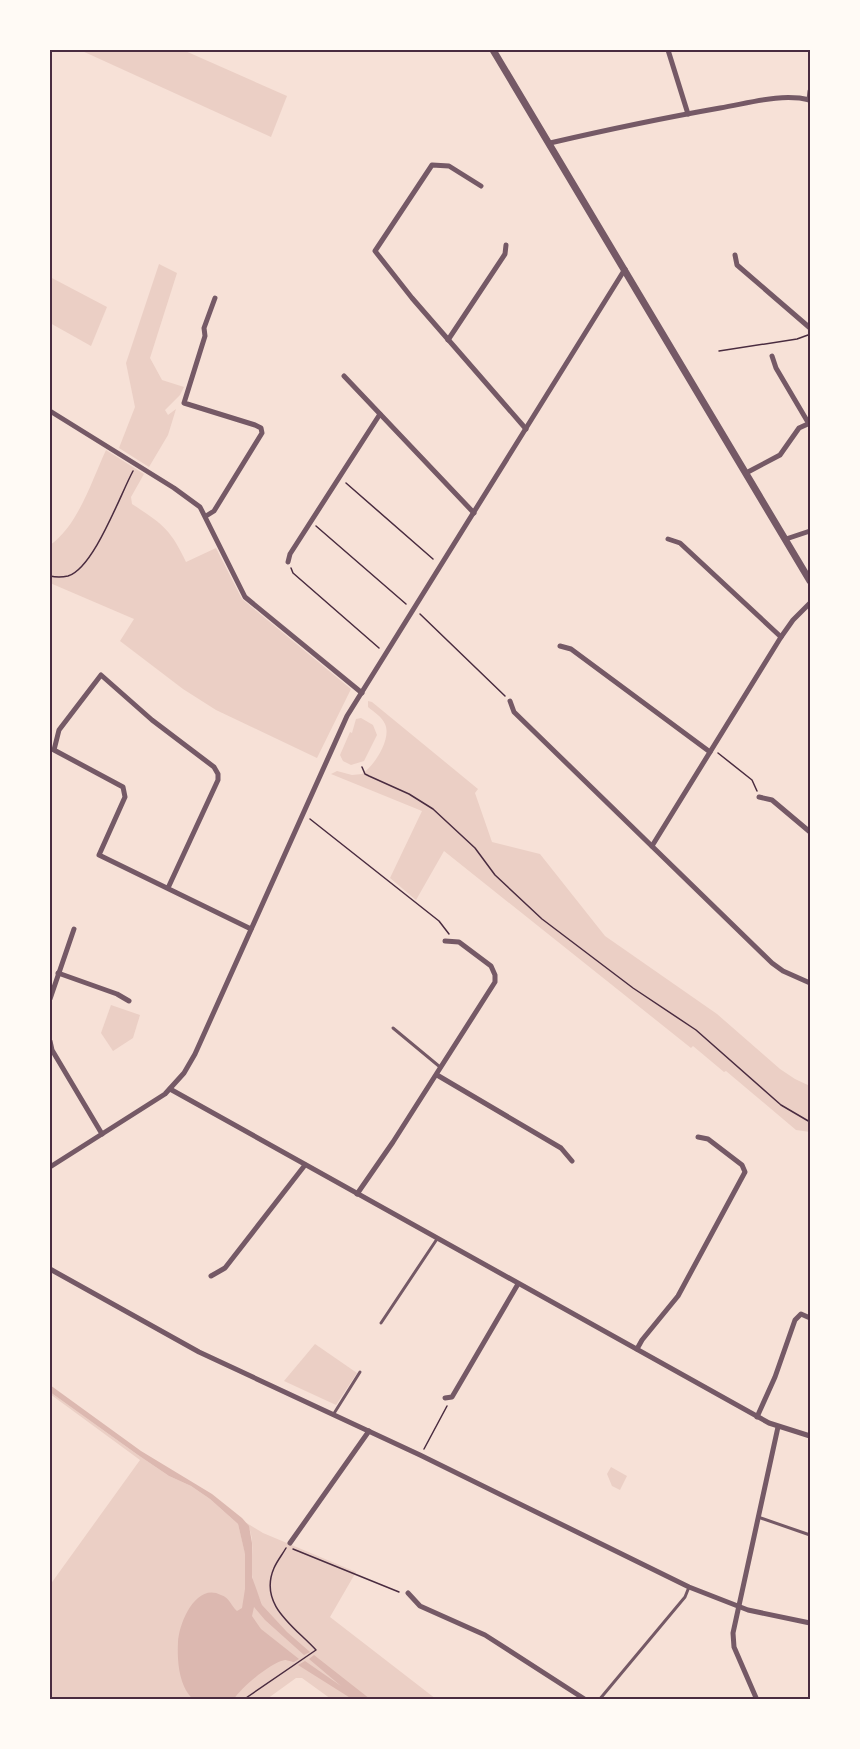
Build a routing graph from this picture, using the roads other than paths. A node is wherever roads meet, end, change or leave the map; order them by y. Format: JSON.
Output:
{"nodes":[{"id":1,"x":494,"y":50,"type":"edge"},
{"id":2,"x":668,"y":50,"type":"edge"},
{"id":3,"x":810,"y":91,"type":"edge"},
{"id":4,"x":810,"y":100,"type":"edge"},
{"id":5,"x":688,"y":114,"type":"junction"},
{"id":6,"x":550,"y":143,"type":"junction"},
{"id":7,"x":482,"y":186,"type":"dead end"},
{"id":8,"x":506,"y":245,"type":"dead end"},
{"id":9,"x":735,"y":255,"type":"dead end"},
{"id":10,"x":625,"y":269,"type":"junction"},
{"id":11,"x":215,"y":298,"type":"dead end"},
{"id":12,"x":810,"y":330,"type":"edge"},
{"id":13,"x":448,"y":340,"type":"junction"},
{"id":14,"x":772,"y":356,"type":"dead end"},
{"id":15,"x":344,"y":376,"type":"dead end"},
{"id":16,"x":50,"y":411,"type":"edge"},
{"id":17,"x":380,"y":414,"type":"junction"},
{"id":18,"x":810,"y":424,"type":"edge"},
{"id":19,"x":526,"y":429,"type":"junction"},
{"id":20,"x":746,"y":473,"type":"junction"},
{"id":21,"x":474,"y":513,"type":"junction"},
{"id":22,"x":206,"y":516,"type":"junction"},
{"id":23,"x":810,"y":531,"type":"edge"},
{"id":24,"x":668,"y":539,"type":"dead end"},
{"id":25,"x":786,"y":539,"type":"junction"},
{"id":26,"x":288,"y":562,"type":"road end"},
{"id":27,"x":810,"y":581,"type":"edge"},
{"id":28,"x":810,"y":603,"type":"edge"},
{"id":29,"x":781,"y":637,"type":"junction"},
{"id":30,"x":560,"y":646,"type":"dead end"},
{"id":31,"x":362,"y":693,"type":"junction"},
{"id":32,"x":510,"y":701,"type":"road end"},
{"id":33,"x":711,"y":751,"type":"junction"},
{"id":34,"x":759,"y":798,"type":"road end"},
{"id":35,"x":810,"y":832,"type":"edge"},
{"id":36,"x":652,"y":846,"type":"junction"},
{"id":37,"x":168,"y":888,"type":"junction"},
{"id":38,"x":251,"y":929,"type":"junction"},
{"id":39,"x":74,"y":930,"type":"dead end"},
{"id":40,"x":446,"y":941,"type":"dead end"},
{"id":41,"x":58,"y":973,"type":"junction"},
{"id":42,"x":810,"y":983,"type":"edge"},
{"id":43,"x":50,"y":999,"type":"edge"},
{"id":44,"x":129,"y":1001,"type":"dead end"},
{"id":45,"x":393,"y":1028,"type":"dead end"},
{"id":46,"x":50,"y":1041,"type":"edge"},
{"id":47,"x":442,"y":1068,"type":"junction"},
{"id":48,"x":437,"y":1075,"type":"junction"},
{"id":49,"x":170,"y":1089,"type":"junction"},
{"id":50,"x":102,"y":1134,"type":"junction"},
{"id":51,"x":698,"y":1137,"type":"dead end"},
{"id":52,"x":572,"y":1161,"type":"dead end"},
{"id":53,"x":304,"y":1165,"type":"junction"},
{"id":54,"x":50,"y":1167,"type":"edge"},
{"id":55,"x":357,"y":1194,"type":"junction"},
{"id":56,"x":437,"y":1239,"type":"junction"},
{"id":57,"x":50,"y":1269,"type":"edge"},
{"id":58,"x":212,"y":1276,"type":"dead end"},
{"id":59,"x":518,"y":1284,"type":"junction"},
{"id":60,"x":810,"y":1318,"type":"edge"},
{"id":61,"x":381,"y":1323,"type":"dead end"},
{"id":62,"x":637,"y":1349,"type":"junction"},
{"id":63,"x":360,"y":1372,"type":"dead end"},
{"id":64,"x":445,"y":1398,"type":"dead end"},
{"id":65,"x":333,"y":1414,"type":"junction"},
{"id":66,"x":756,"y":1417,"type":"junction"},
{"id":67,"x":778,"y":1427,"type":"junction"},
{"id":68,"x":369,"y":1431,"type":"junction"},
{"id":69,"x":810,"y":1436,"type":"edge"},
{"id":70,"x":757,"y":1517,"type":"junction"},
{"id":71,"x":810,"y":1535,"type":"edge"},
{"id":72,"x":290,"y":1543,"type":"dead end"},
{"id":73,"x":689,"y":1587,"type":"junction"},
{"id":74,"x":408,"y":1593,"type":"road end"},
{"id":75,"x":738,"y":1606,"type":"junction"},
{"id":76,"x":810,"y":1623,"type":"edge"},
{"id":77,"x":586,"y":1700,"type":"edge"},
{"id":78,"x":599,"y":1700,"type":"edge"},
{"id":79,"x":757,"y":1700,"type":"edge"}],
"edges":[{"from":1,"to":6,"type":"street"},
{"from":2,"to":5,"type":"street"},
{"from":3,"to":4,"type":"street"},
{"from":4,"to":5,"type":"street"},
{"from":5,"to":6,"type":"street"},
{"from":6,"to":10,"type":"street"},
{"from":7,"to":13,"type":"street"},
{"from":8,"to":13,"type":"street"},
{"from":9,"to":12,"type":"street"},
{"from":10,"to":19,"type":"street"},
{"from":10,"to":20,"type":"street"},
{"from":11,"to":22,"type":"street"},
{"from":13,"to":19,"type":"street"},
{"from":14,"to":18,"type":"street"},
{"from":15,"to":17,"type":"street"},
{"from":16,"to":22,"type":"street"},
{"from":17,"to":21,"type":"street"},
{"from":17,"to":26,"type":"street"},
{"from":18,"to":20,"type":"street"},
{"from":19,"to":21,"type":"street"},
{"from":20,"to":25,"type":"street"},
{"from":21,"to":31,"type":"street"},
{"from":22,"to":31,"type":"street"},
{"from":23,"to":25,"type":"street"},
{"from":24,"to":29,"type":"street"},
{"from":25,"to":27,"type":"street"},
{"from":28,"to":29,"type":"street"},
{"from":29,"to":33,"type":"street"},
{"from":30,"to":33,"type":"street"},
{"from":31,"to":38,"type":"street"},
{"from":32,"to":36,"type":"street"},
{"from":33,"to":36,"type":"street"},
{"from":34,"to":35,"type":"street"},
{"from":36,"to":42,"type":"street"},
{"from":37,"to":37,"type":"street"},
{"from":37,"to":38,"type":"street"},
{"from":38,"to":49,"type":"street"},
{"from":39,"to":41,"type":"street"},
{"from":40,"to":47,"type":"street"},
{"from":41,"to":43,"type":"street"},
{"from":41,"to":44,"type":"street"},
{"from":45,"to":47,"type":"lane"},
{"from":46,"to":50,"type":"street"},
{"from":47,"to":48,"type":"street"},
{"from":48,"to":52,"type":"street"},
{"from":48,"to":55,"type":"street"},
{"from":49,"to":50,"type":"street"},
{"from":49,"to":53,"type":"street"},
{"from":50,"to":54,"type":"street"},
{"from":51,"to":62,"type":"street"},
{"from":53,"to":55,"type":"street"},
{"from":53,"to":58,"type":"street"},
{"from":55,"to":56,"type":"street"},
{"from":56,"to":59,"type":"street"},
{"from":56,"to":61,"type":"lane"},
{"from":57,"to":65,"type":"street"},
{"from":59,"to":62,"type":"street"},
{"from":59,"to":64,"type":"street"},
{"from":60,"to":66,"type":"street"},
{"from":62,"to":66,"type":"street"},
{"from":63,"to":65,"type":"lane"},
{"from":65,"to":68,"type":"street"},
{"from":66,"to":67,"type":"street"},
{"from":67,"to":69,"type":"street"},
{"from":67,"to":70,"type":"street"},
{"from":68,"to":72,"type":"street"},
{"from":68,"to":73,"type":"street"},
{"from":70,"to":71,"type":"lane"},
{"from":70,"to":75,"type":"street"},
{"from":73,"to":75,"type":"street"},
{"from":73,"to":78,"type":"lane"},
{"from":74,"to":77,"type":"street"},
{"from":75,"to":76,"type":"street"},
{"from":75,"to":79,"type":"street"}]}
